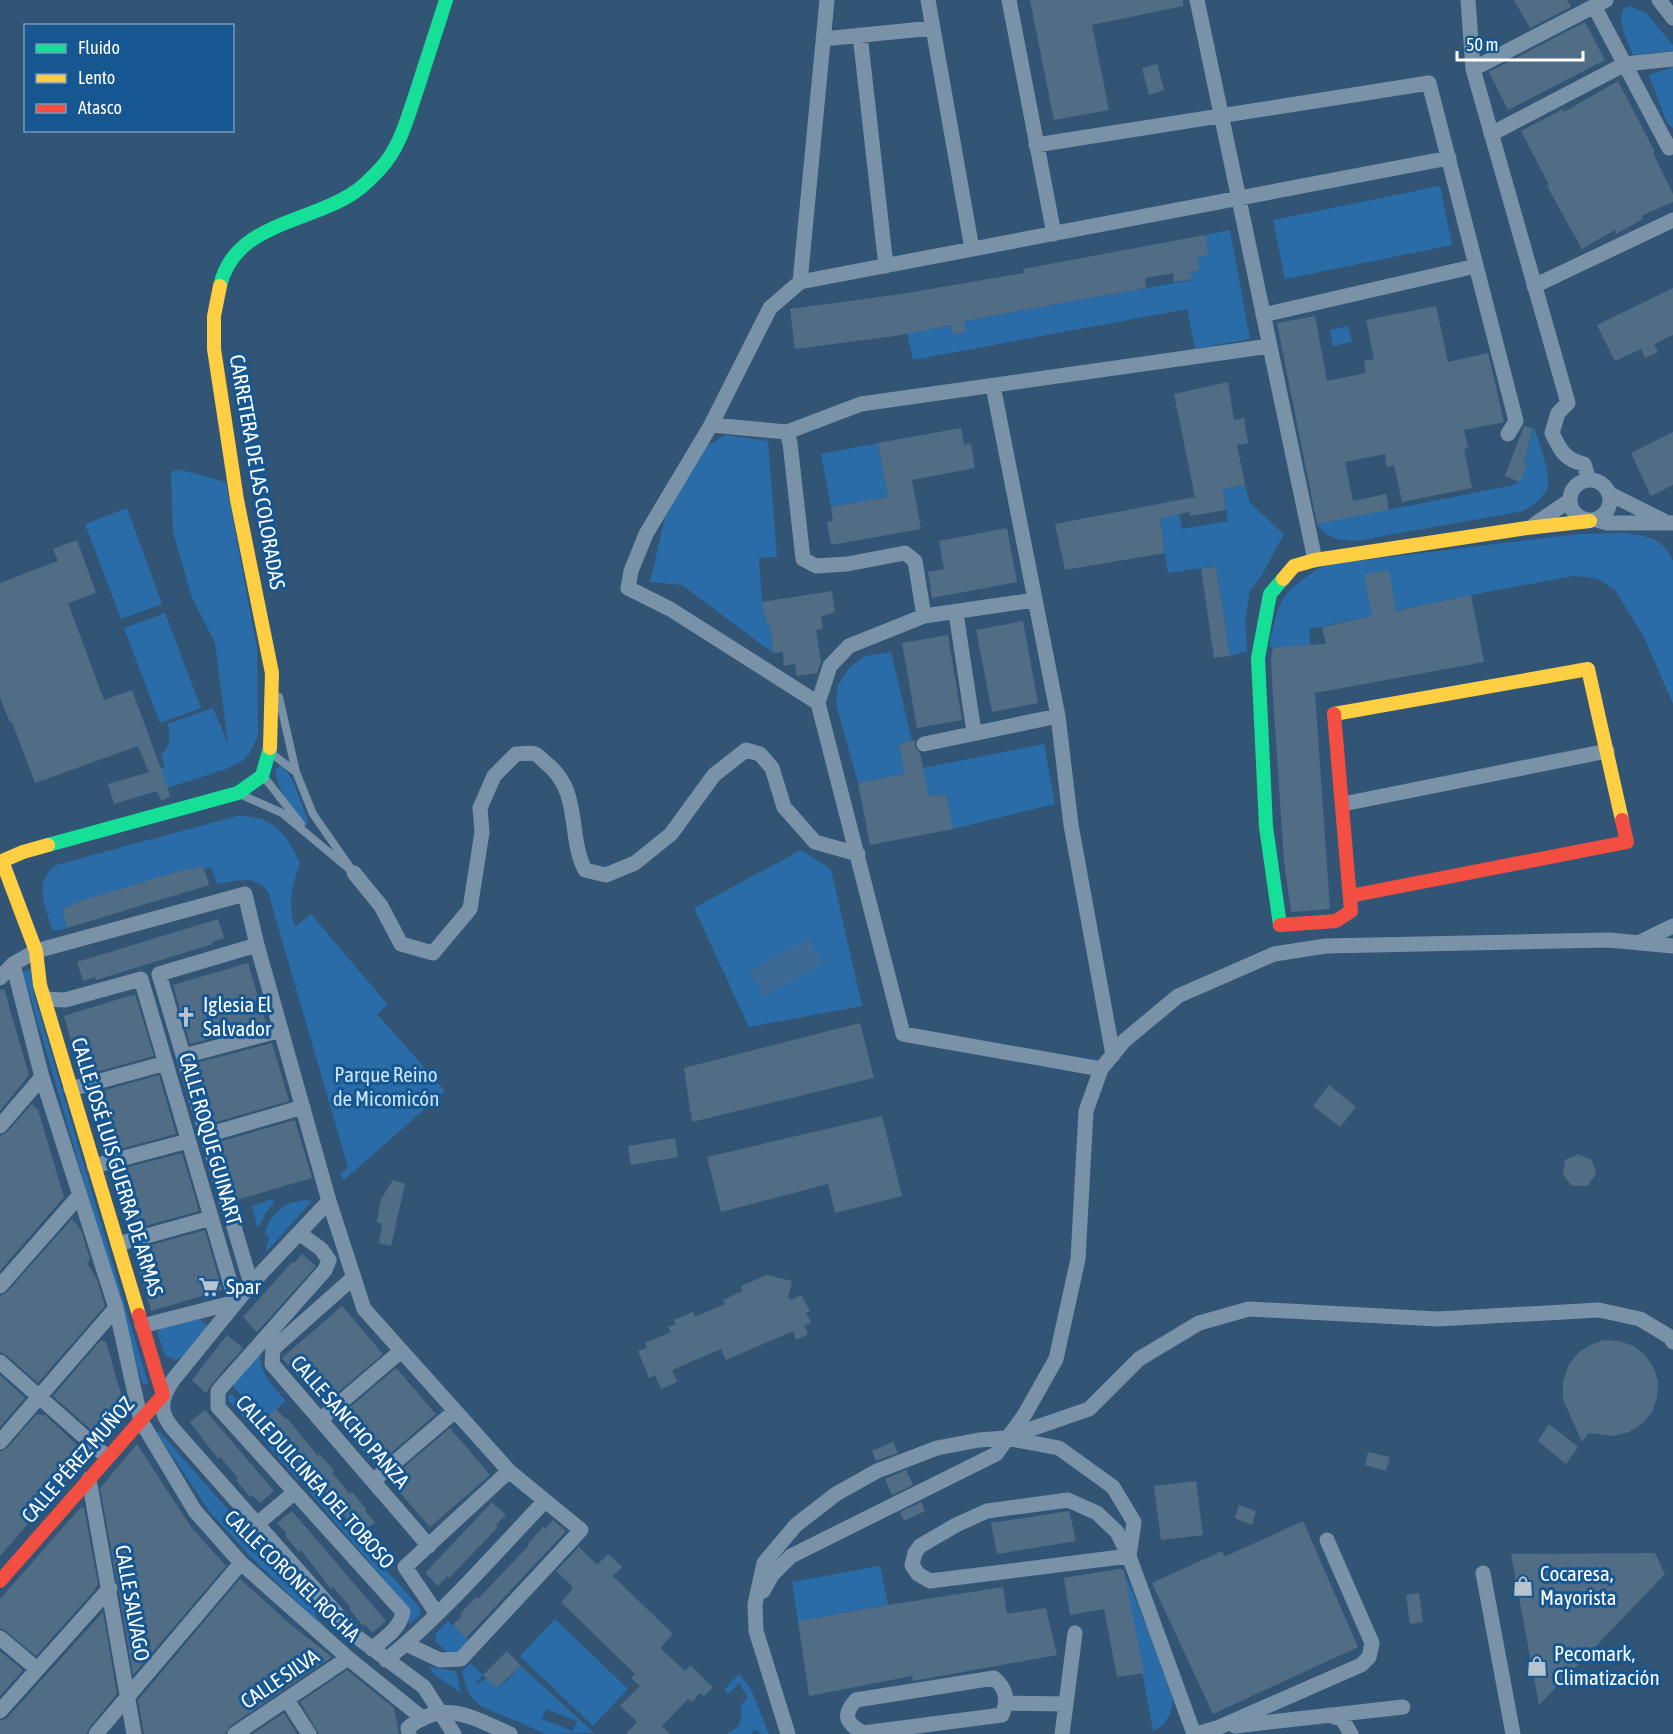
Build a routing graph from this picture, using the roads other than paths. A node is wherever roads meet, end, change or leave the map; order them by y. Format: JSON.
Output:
{"nodes":[{"id":1,"x":446,"y":0,"type":"edge"},
{"id":2,"x":827,"y":0,"type":"edge"},
{"id":3,"x":928,"y":0,"type":"edge"},
{"id":4,"x":1009,"y":0,"type":"edge"},
{"id":5,"x":1197,"y":0,"type":"edge"},
{"id":6,"x":1468,"y":0,"type":"edge"},
{"id":7,"x":1659,"y":0,"type":"edge"},
{"id":8,"x":1600,"y":3,"type":"edge"},
{"id":9,"x":1673,"y":18,"type":"edge"},
{"id":10,"x":933,"y":28,"type":"junction"},
{"id":11,"x":860,"y":35,"type":"junction"},
{"id":12,"x":823,"y":39,"type":"junction"},
{"id":13,"x":1673,"y":58,"type":"edge"},
{"id":14,"x":1625,"y":64,"type":"junction"},
{"id":15,"x":1473,"y":69,"type":"junction"},
{"id":16,"x":1222,"y":116,"type":"junction"},
{"id":17,"x":1491,"y":134,"type":"junction"},
{"id":18,"x":1036,"y":144,"type":"junction"},
{"id":19,"x":1673,"y":146,"type":"edge"},
{"id":20,"x":1449,"y":158,"type":"junction"},
{"id":21,"x":1239,"y":198,"type":"junction"},
{"id":22,"x":1673,"y":220,"type":"edge"},
{"id":23,"x":1054,"y":234,"type":"junction"},
{"id":24,"x":972,"y":249,"type":"junction"},
{"id":25,"x":886,"y":266,"type":"junction"},
{"id":26,"x":1476,"y":267,"type":"junction"},
{"id":27,"x":800,"y":282,"type":"junction"},
{"id":28,"x":1534,"y":286,"type":"junction"},
{"id":29,"x":1263,"y":315,"type":"junction"},
{"id":30,"x":1270,"y":346,"type":"junction"},
{"id":31,"x":993,"y":386,"type":"junction"},
{"id":32,"x":711,"y":425,"type":"junction"},
{"id":33,"x":788,"y":432,"type":"junction"},
{"id":34,"x":1508,"y":434,"type":"dead end"},
{"id":35,"x":1589,"y":480,"type":"junction"},
{"id":36,"x":1610,"y":494,"type":"junction"},
{"id":37,"x":1569,"y":501,"type":"junction"},
{"id":38,"x":1593,"y":520,"type":"junction"},
{"id":39,"x":1670,"y":523,"type":"edge"},
{"id":40,"x":1527,"y":528,"type":"junction"},
{"id":41,"x":1315,"y":560,"type":"junction"},
{"id":42,"x":1035,"y":600,"type":"junction"},
{"id":43,"x":956,"y":613,"type":"junction"},
{"id":44,"x":924,"y":616,"type":"junction"},
{"id":45,"x":272,"y":673,"type":"junction"},
{"id":46,"x":818,"y":703,"type":"junction"},
{"id":47,"x":1058,"y":716,"type":"junction"},
{"id":48,"x":974,"y":732,"type":"junction"},
{"id":49,"x":924,"y":744,"type":"dead end"},
{"id":50,"x":1606,"y":751,"type":"junction"},
{"id":51,"x":270,"y":754,"type":"junction"},
{"id":52,"x":296,"y":772,"type":"junction"},
{"id":53,"x":262,"y":776,"type":"junction"},
{"id":54,"x":238,"y":793,"type":"junction"},
{"id":55,"x":1343,"y":804,"type":"junction"},
{"id":56,"x":311,"y":837,"type":"junction"},
{"id":57,"x":858,"y":854,"type":"junction"},
{"id":58,"x":1,"y":858,"type":"edge"},
{"id":59,"x":354,"y":873,"type":"junction"},
{"id":60,"x":1350,"y":896,"type":"junction"},
{"id":61,"x":1673,"y":926,"type":"edge"},
{"id":62,"x":1638,"y":943,"type":"junction"},
{"id":63,"x":257,"y":945,"type":"junction"},
{"id":64,"x":1673,"y":946,"type":"edge"},
{"id":65,"x":36,"y":951,"type":"junction"},
{"id":66,"x":13,"y":964,"type":"junction"},
{"id":67,"x":0,"y":978,"type":"edge"},
{"id":68,"x":45,"y":999,"type":"junction"},
{"id":69,"x":281,"y":1030,"type":"junction"},
{"id":70,"x":1113,"y":1055,"type":"junction"},
{"id":71,"x":184,"y":1056,"type":"junction"},
{"id":72,"x":166,"y":1063,"type":"junction"},
{"id":73,"x":1101,"y":1069,"type":"junction"},
{"id":74,"x":42,"y":1077,"type":"junction"},
{"id":75,"x":71,"y":1089,"type":"junction"},
{"id":76,"x":303,"y":1107,"type":"junction"},
{"id":77,"x":0,"y":1126,"type":"edge"},
{"id":78,"x":207,"y":1135,"type":"junction"},
{"id":79,"x":189,"y":1141,"type":"junction"},
{"id":80,"x":94,"y":1166,"type":"junction"},
{"id":81,"x":79,"y":1196,"type":"junction"},
{"id":82,"x":329,"y":1201,"type":"junction"},
{"id":83,"x":211,"y":1218,"type":"junction"},
{"id":84,"x":299,"y":1233,"type":"junction"},
{"id":85,"x":118,"y":1244,"type":"junction"},
{"id":86,"x":354,"y":1277,"type":"junction"},
{"id":87,"x":251,"y":1284,"type":"junction"},
{"id":88,"x":0,"y":1286,"type":"edge"},
{"id":89,"x":236,"y":1302,"type":"junction"},
{"id":90,"x":116,"y":1308,"type":"junction"},
{"id":91,"x":142,"y":1326,"type":"junction"},
{"id":92,"x":1673,"y":1342,"type":"edge"},
{"id":93,"x":401,"y":1351,"type":"junction"},
{"id":94,"x":0,"y":1362,"type":"edge"},
{"id":95,"x":163,"y":1395,"type":"junction"},
{"id":96,"x":39,"y":1396,"type":"junction"},
{"id":97,"x":455,"y":1411,"type":"junction"},
{"id":98,"x":320,"y":1420,"type":"junction"},
{"id":99,"x":141,"y":1421,"type":"junction"},
{"id":100,"x":1006,"y":1438,"type":"junction"},
{"id":101,"x":0,"y":1442,"type":"edge"},
{"id":102,"x":107,"y":1457,"type":"junction"},
{"id":103,"x":509,"y":1472,"type":"junction"},
{"id":104,"x":89,"y":1479,"type":"junction"},
{"id":105,"x":373,"y":1481,"type":"junction"},
{"id":106,"x":295,"y":1492,"type":"junction"},
{"id":107,"x":545,"y":1501,"type":"junction"},
{"id":108,"x":257,"y":1524,"type":"junction"},
{"id":109,"x":1327,"y":1540,"type":"dead end"},
{"id":110,"x":429,"y":1546,"type":"junction"},
{"id":111,"x":1129,"y":1556,"type":"junction"},
{"id":112,"x":242,"y":1563,"type":"junction"},
{"id":113,"x":1483,"y":1573,"type":"dead end"},
{"id":114,"x":0,"y":1581,"type":"edge"},
{"id":115,"x":110,"y":1588,"type":"junction"},
{"id":116,"x":755,"y":1604,"type":"junction"},
{"id":117,"x":436,"y":1614,"type":"junction"},
{"id":118,"x":1075,"y":1633,"type":"dead end"},
{"id":119,"x":0,"y":1638,"type":"edge"},
{"id":120,"x":406,"y":1644,"type":"junction"},
{"id":121,"x":372,"y":1649,"type":"junction"},
{"id":122,"x":348,"y":1658,"type":"junction"},
{"id":123,"x":386,"y":1660,"type":"junction"},
{"id":124,"x":37,"y":1669,"type":"junction"},
{"id":125,"x":127,"y":1697,"type":"junction"},
{"id":126,"x":287,"y":1700,"type":"junction"},
{"id":127,"x":1006,"y":1703,"type":"junction"},
{"id":128,"x":1066,"y":1704,"type":"junction"},
{"id":129,"x":1403,"y":1707,"type":"dead end"},
{"id":130,"x":0,"y":1711,"type":"edge"},
{"id":131,"x":441,"y":1712,"type":"junction"},
{"id":132,"x":1328,"y":1715,"type":"junction"},
{"id":133,"x":421,"y":1717,"type":"junction"},
{"id":134,"x":1217,"y":1728,"type":"junction"},
{"id":135,"x":96,"y":1734,"type":"edge"},
{"id":136,"x":134,"y":1734,"type":"edge"},
{"id":137,"x":235,"y":1734,"type":"edge"},
{"id":138,"x":309,"y":1734,"type":"edge"},
{"id":139,"x":409,"y":1734,"type":"edge"},
{"id":140,"x":454,"y":1734,"type":"edge"},
{"id":141,"x":510,"y":1734,"type":"edge"},
{"id":142,"x":788,"y":1734,"type":"edge"},
{"id":143,"x":1062,"y":1734,"type":"edge"},
{"id":144,"x":1195,"y":1734,"type":"edge"},
{"id":145,"x":1351,"y":1734,"type":"edge"},
{"id":146,"x":1513,"y":1734,"type":"edge"}],
"edges":[{"from":1,"to":45,"type":"street","name":"CARRETERA DE LAS COLORADAS"},
{"from":2,"to":12,"type":"street"},
{"from":3,"to":10,"type":"street"},
{"from":4,"to":18,"type":"street"},
{"from":5,"to":16,"type":"street"},
{"from":6,"to":15,"type":"street"},
{"from":7,"to":9,"type":"street"},
{"from":8,"to":14,"type":"street"},
{"from":8,"to":15,"type":"street"},
{"from":10,"to":11,"type":"street"},
{"from":10,"to":24,"type":"street"},
{"from":11,"to":12,"type":"street"},
{"from":11,"to":25,"type":"street"},
{"from":12,"to":27,"type":"street"},
{"from":13,"to":14,"type":"street"},
{"from":14,"to":17,"type":"street"},
{"from":14,"to":19,"type":"street"},
{"from":15,"to":17,"type":"street"},
{"from":16,"to":18,"type":"street"},
{"from":16,"to":20,"type":"street"},
{"from":16,"to":21,"type":"street"},
{"from":17,"to":28,"type":"street"},
{"from":18,"to":23,"type":"street"},
{"from":20,"to":21,"type":"street"},
{"from":20,"to":26,"type":"street"},
{"from":21,"to":23,"type":"street"},
{"from":21,"to":29,"type":"street"},
{"from":22,"to":28,"type":"street"},
{"from":23,"to":24,"type":"street"},
{"from":24,"to":25,"type":"street"},
{"from":25,"to":27,"type":"street"},
{"from":26,"to":29,"type":"street"},
{"from":26,"to":34,"type":"street"},
{"from":27,"to":32,"type":"street"},
{"from":28,"to":35,"type":"street"},
{"from":29,"to":30,"type":"street"},
{"from":30,"to":31,"type":"street"},
{"from":30,"to":41,"type":"street"},
{"from":31,"to":33,"type":"street"},
{"from":31,"to":42,"type":"street"},
{"from":32,"to":33,"type":"street"},
{"from":32,"to":46,"type":"street"},
{"from":33,"to":44,"type":"street"},
{"from":35,"to":36,"type":"street"},
{"from":35,"to":37,"type":"street"},
{"from":36,"to":38,"type":"street"},
{"from":36,"to":39,"type":"street"},
{"from":37,"to":38,"type":"street"},
{"from":37,"to":40,"type":"street"},
{"from":38,"to":39,"type":"street"},
{"from":38,"to":40,"type":"street"},
{"from":40,"to":41,"type":"street"},
{"from":41,"to":60,"type":"street"},
{"from":42,"to":43,"type":"street"},
{"from":42,"to":47,"type":"street"},
{"from":43,"to":44,"type":"street"},
{"from":43,"to":48,"type":"street"},
{"from":44,"to":46,"type":"street"},
{"from":45,"to":51,"type":"street","name":"CARRETERA DE LAS COLORADAS"},
{"from":45,"to":52,"type":"lane"},
{"from":46,"to":57,"type":"street"},
{"from":47,"to":48,"type":"street"},
{"from":47,"to":70,"type":"street"},
{"from":48,"to":49,"type":"street"},
{"from":50,"to":55,"type":"street"},
{"from":50,"to":55,"type":"street"},
{"from":50,"to":60,"type":"street"},
{"from":51,"to":52,"type":"lane"},
{"from":51,"to":53,"type":"street","name":"CARRETERA DE LAS COLORADAS"},
{"from":52,"to":59,"type":"lane"},
{"from":53,"to":54,"type":"street"},
{"from":53,"to":56,"type":"lane"},
{"from":54,"to":56,"type":"lane"},
{"from":54,"to":58,"type":"street"},
{"from":55,"to":60,"type":"street"},
{"from":56,"to":59,"type":"lane"},
{"from":57,"to":59,"type":"street"},
{"from":57,"to":73,"type":"street"},
{"from":58,"to":65,"type":"street","name":"CALLE JOSÉ LUIS GUERRA DE ARMAS"},
{"from":61,"to":62,"type":"street"},
{"from":62,"to":64,"type":"street"},
{"from":62,"to":70,"type":"street"},
{"from":63,"to":65,"type":"street"},
{"from":63,"to":69,"type":"street"},
{"from":63,"to":71,"type":"street"},
{"from":65,"to":66,"type":"street"},
{"from":65,"to":68,"type":"street","name":"CALLE JOSÉ LUIS GUERRA DE ARMAS"},
{"from":66,"to":67,"type":"street"},
{"from":66,"to":74,"type":"street","name":"CALLE CORONEL ROCHA"},
{"from":68,"to":72,"type":"street","name":"CALLE ROQUE GUINART"},
{"from":68,"to":75,"type":"street","name":"CALLE JOSÉ LUIS GUERRA DE ARMAS"},
{"from":69,"to":71,"type":"street"},
{"from":69,"to":76,"type":"street"},
{"from":70,"to":73,"type":"street"},
{"from":71,"to":78,"type":"street"},
{"from":72,"to":75,"type":"street"},
{"from":72,"to":79,"type":"street","name":"CALLE ROQUE GUINART"},
{"from":73,"to":100,"type":"street"},
{"from":74,"to":77,"type":"street"},
{"from":74,"to":81,"type":"street","name":"CALLE CORONEL ROCHA"},
{"from":75,"to":80,"type":"street","name":"CALLE JOSÉ LUIS GUERRA DE ARMAS"},
{"from":76,"to":78,"type":"street"},
{"from":76,"to":82,"type":"street"},
{"from":78,"to":87,"type":"street"},
{"from":79,"to":80,"type":"street"},
{"from":79,"to":83,"type":"street","name":"CALLE ROQUE GUINART"},
{"from":80,"to":85,"type":"street","name":"CALLE JOSÉ LUIS GUERRA DE ARMAS"},
{"from":81,"to":88,"type":"street"},
{"from":81,"to":90,"type":"street","name":"CALLE CORONEL ROCHA"},
{"from":82,"to":84,"type":"street"},
{"from":82,"to":86,"type":"street"},
{"from":83,"to":85,"type":"street"},
{"from":83,"to":89,"type":"street","name":"CALLE ROQUE GUINART"},
{"from":84,"to":87,"type":"street"},
{"from":84,"to":106,"type":"street","name":"CALLE DULCINEA DEL TOBOSO"},
{"from":85,"to":91,"type":"street","name":"CALLE JOSÉ LUIS GUERRA DE ARMAS"},
{"from":86,"to":93,"type":"street"},
{"from":86,"to":98,"type":"street","name":"CALLE SANCHO PANZA"},
{"from":87,"to":89,"type":"street"},
{"from":89,"to":91,"type":"street"},
{"from":89,"to":95,"type":"street"},
{"from":90,"to":96,"type":"street"},
{"from":90,"to":99,"type":"street","name":"CALLE CORONEL ROCHA"},
{"from":91,"to":95,"type":"street","name":"CALLE JOSÉ LUIS GUERRA DE ARMAS"},
{"from":92,"to":100,"type":"street"},
{"from":93,"to":97,"type":"street"},
{"from":93,"to":98,"type":"street"},
{"from":94,"to":96,"type":"street"},
{"from":95,"to":99,"type":"street","name":"CALLE PÉREZ MUÑOZ"},
{"from":95,"to":108,"type":"street"},
{"from":96,"to":101,"type":"street"},
{"from":96,"to":102,"type":"street"},
{"from":97,"to":103,"type":"street"},
{"from":97,"to":105,"type":"street"},
{"from":98,"to":105,"type":"street","name":"CALLE SANCHO PANZA"},
{"from":99,"to":102,"type":"street","name":"CALLE PÉREZ MUÑOZ"},
{"from":99,"to":112,"type":"street","name":"CALLE CORONEL ROCHA"},
{"from":100,"to":111,"type":"street"},
{"from":100,"to":116,"type":"street"},
{"from":100,"to":116,"type":"street"},
{"from":102,"to":104,"type":"street","name":"CALLE PÉREZ MUÑOZ"},
{"from":103,"to":107,"type":"street"},
{"from":103,"to":110,"type":"street"},
{"from":104,"to":114,"type":"street","name":"CALLE PÉREZ MUÑOZ"},
{"from":104,"to":115,"type":"street","name":"CALLE SALVAGO"},
{"from":105,"to":110,"type":"street","name":"CALLE SANCHO PANZA"},
{"from":106,"to":108,"type":"street"},
{"from":106,"to":121,"type":"street","name":"CALLE DULCINEA DEL TOBOSO"},
{"from":107,"to":117,"type":"street"},
{"from":107,"to":120,"type":"street"},
{"from":108,"to":121,"type":"street"},
{"from":109,"to":134,"type":"street"},
{"from":110,"to":117,"type":"street"},
{"from":111,"to":111,"type":"street"},
{"from":111,"to":144,"type":"street"},
{"from":112,"to":122,"type":"street","name":"CALLE CORONEL ROCHA"},
{"from":112,"to":125,"type":"street"},
{"from":113,"to":146,"type":"street"},
{"from":115,"to":124,"type":"street"},
{"from":115,"to":125,"type":"street","name":"CALLE SALVAGO"},
{"from":116,"to":142,"type":"street"},
{"from":117,"to":120,"type":"street"},
{"from":118,"to":128,"type":"street"},
{"from":119,"to":124,"type":"street"},
{"from":120,"to":123,"type":"street"},
{"from":121,"to":123,"type":"street"},
{"from":122,"to":126,"type":"street","name":"CALLE SILVA"},
{"from":122,"to":133,"type":"street","name":"CALLE CORONEL ROCHA"},
{"from":123,"to":131,"type":"street"},
{"from":124,"to":130,"type":"street"},
{"from":125,"to":135,"type":"street"},
{"from":125,"to":136,"type":"street","name":"CALLE SALVAGO"},
{"from":126,"to":137,"type":"street","name":"CALLE SILVA"},
{"from":126,"to":138,"type":"street"},
{"from":127,"to":127,"type":"street"},
{"from":127,"to":128,"type":"street"},
{"from":128,"to":143,"type":"street"},
{"from":129,"to":132,"type":"street"},
{"from":131,"to":133,"type":"street"},
{"from":131,"to":140,"type":"street"},
{"from":131,"to":141,"type":"street"},
{"from":132,"to":134,"type":"street"},
{"from":132,"to":145,"type":"street"},
{"from":133,"to":139,"type":"street"},
{"from":134,"to":144,"type":"street"}]}
